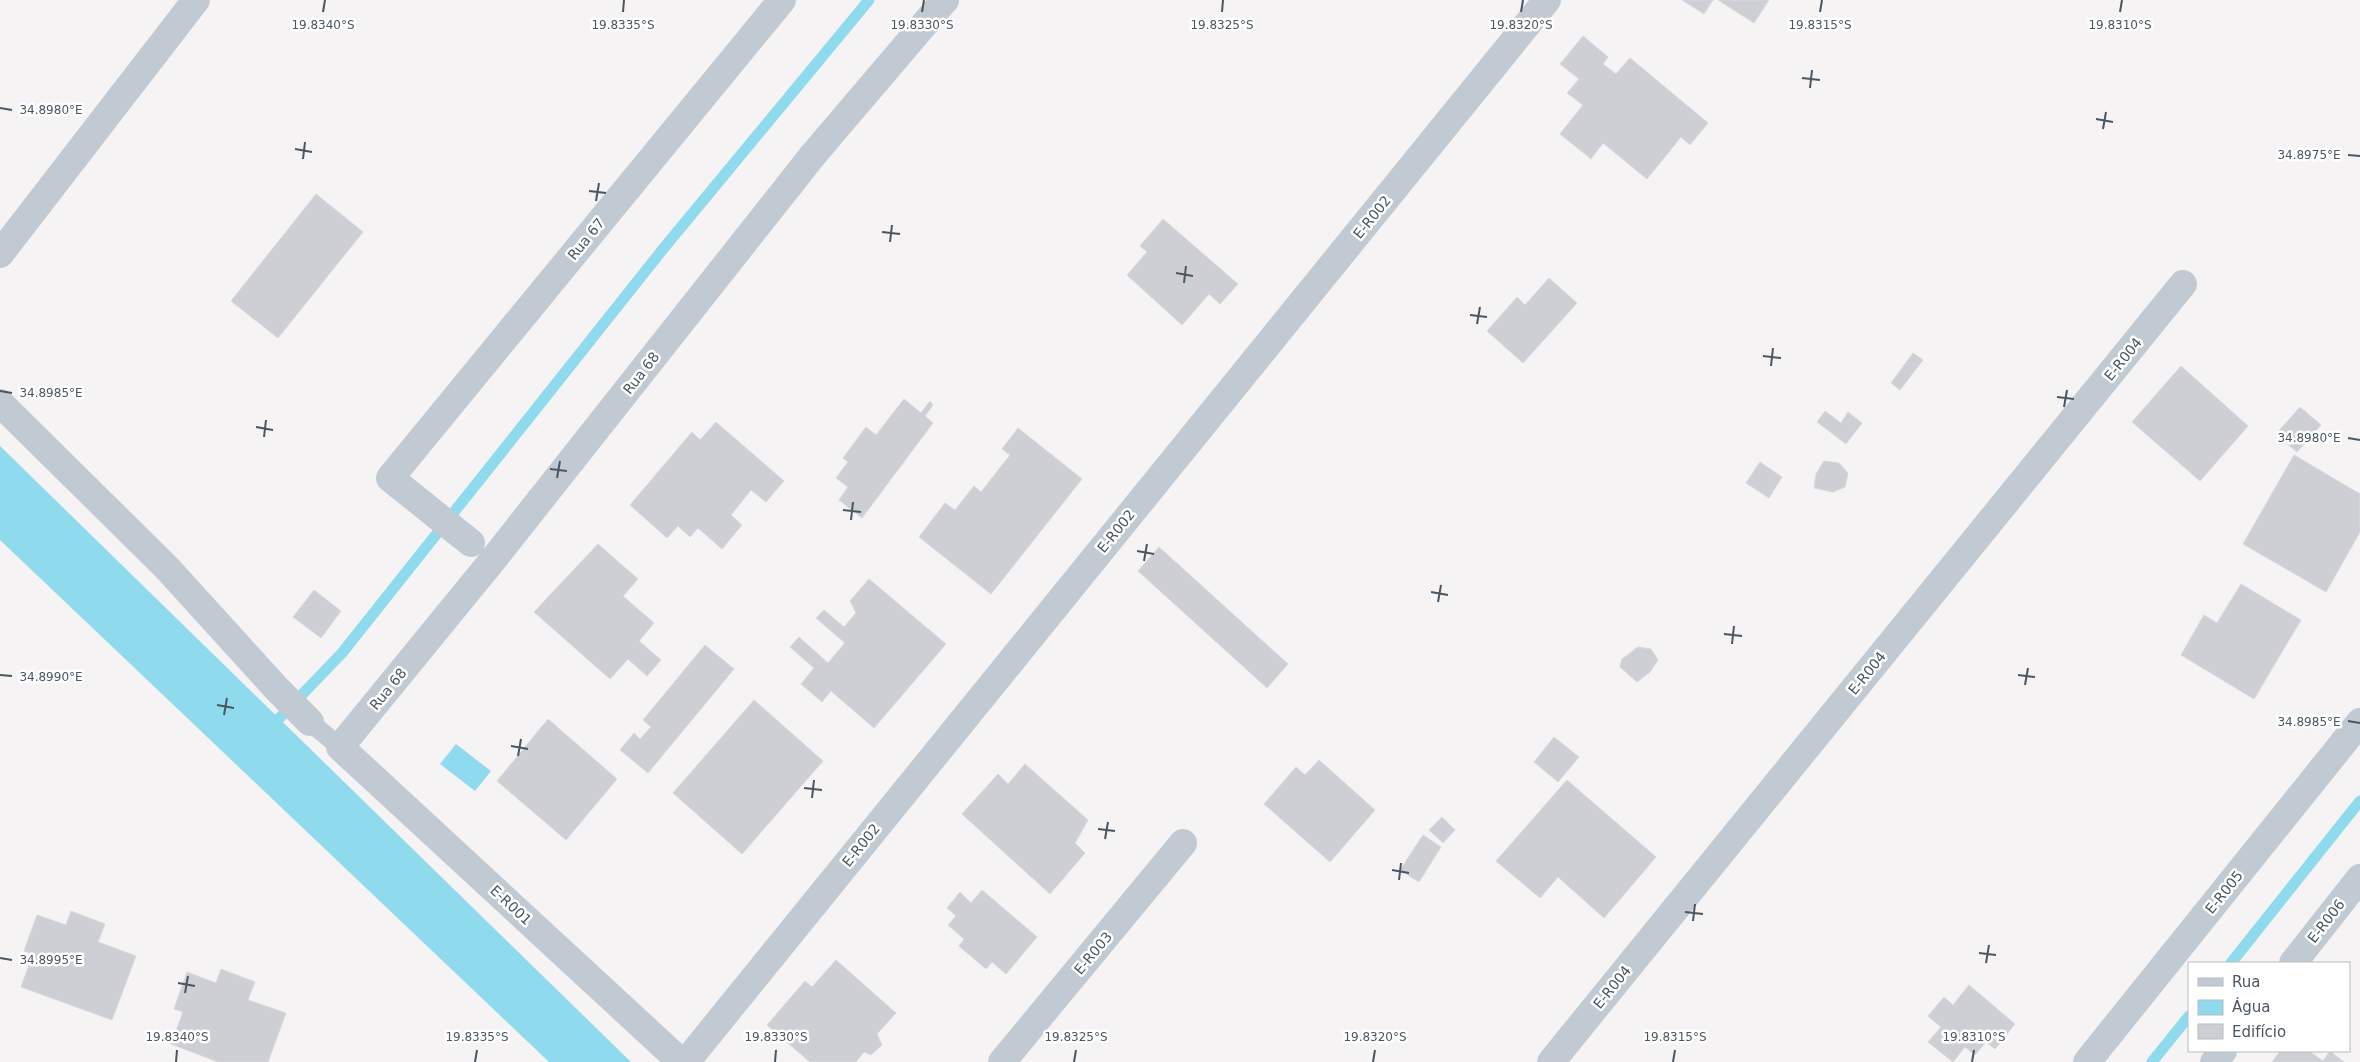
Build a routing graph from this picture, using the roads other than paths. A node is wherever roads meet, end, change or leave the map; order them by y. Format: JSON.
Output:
{"nodes":[{"id":1,"x":196,"y":0,"type":"edge"},
{"id":2,"x":782,"y":0,"type":"edge"},
{"id":3,"x":945,"y":0,"type":"edge"},
{"id":4,"x":1547,"y":0,"type":"edge"},
{"id":5,"x":0,"y":254,"type":"edge"},
{"id":6,"x":2184,"y":284,"type":"dead end"},
{"id":7,"x":0,"y":403,"type":"edge"},
{"id":8,"x":471,"y":542,"type":"joint"},
{"id":9,"x":492,"y":561,"type":"junction"},
{"id":10,"x":310,"y":722,"type":"joint"},
{"id":11,"x":2360,"y":722,"type":"edge"},
{"id":12,"x":340,"y":748,"type":"junction"},
{"id":13,"x":1183,"y":843,"type":"dead end"},
{"id":14,"x":2360,"y":878,"type":"edge"},
{"id":15,"x":2294,"y":962,"type":"edge"},
{"id":16,"x":2222,"y":1052,"type":"edge"},
{"id":17,"x":681,"y":1062,"type":"edge"},
{"id":18,"x":686,"y":1062,"type":"edge"},
{"id":19,"x":1002,"y":1062,"type":"edge"},
{"id":20,"x":1551,"y":1062,"type":"edge"},
{"id":21,"x":2087,"y":1062,"type":"edge"},
{"id":22,"x":2214,"y":1062,"type":"edge"}],
"edges":[{"from":1,"to":5,"type":"street"},
{"from":2,"to":8,"type":"street","name":"Rua 67"},
{"from":3,"to":9,"type":"street","name":"Rua 68"},
{"from":4,"to":18,"type":"street","name":"E-R002"},
{"from":6,"to":20,"type":"street","name":"E-R004"},
{"from":7,"to":10,"type":"street"},
{"from":8,"to":9,"type":"lane"},
{"from":9,"to":12,"type":"street","name":"Rua 68"},
{"from":10,"to":12,"type":"lane"},
{"from":11,"to":21,"type":"street","name":"E-R005"},
{"from":12,"to":17,"type":"street","name":"E-R001"},
{"from":13,"to":19,"type":"street","name":"E-R003"},
{"from":14,"to":15,"type":"street","name":"E-R006"},
{"from":16,"to":22,"type":"street"}]}
